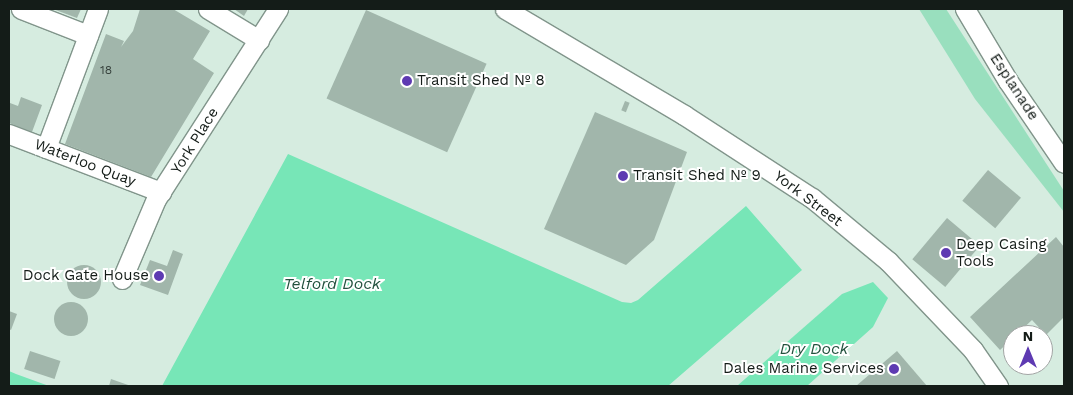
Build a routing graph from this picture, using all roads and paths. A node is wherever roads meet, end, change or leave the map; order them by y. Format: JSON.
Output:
{"nodes":[{"id":1,"x":21,"y":9,"type":"edge"},
{"id":2,"x":98,"y":9,"type":"edge"},
{"id":3,"x":208,"y":9,"type":"edge"},
{"id":4,"x":278,"y":9,"type":"edge"},
{"id":5,"x":505,"y":9,"type":"edge"},
{"id":6,"x":966,"y":9,"type":"edge"},
{"id":7,"x":88,"y":34,"type":"junction"},
{"id":8,"x":259,"y":40,"type":"junction"},
{"id":9,"x":9,"y":134,"type":"edge"},
{"id":10,"x":46,"y":148,"type":"junction"},
{"id":11,"x":1064,"y":163,"type":"edge"},
{"id":12,"x":161,"y":192,"type":"junction"},
{"id":13,"x":122,"y":279,"type":"dead end"},
{"id":14,"x":998,"y":386,"type":"edge"}],
"edges":[{"from":1,"to":7,"type":"street"},
{"from":2,"to":7,"type":"street"},
{"from":3,"to":8,"type":"street"},
{"from":4,"to":8,"type":"street","name":"York Place"},
{"from":5,"to":14,"type":"street","name":"York Street"},
{"from":6,"to":11,"type":"street","name":"Esplanade"},
{"from":7,"to":10,"type":"street"},
{"from":8,"to":12,"type":"street","name":"York Place"},
{"from":9,"to":10,"type":"street","name":"Waterloo Quay"},
{"from":10,"to":12,"type":"street","name":"Waterloo Quay"},
{"from":12,"to":13,"type":"street","name":"York Place"}]}
